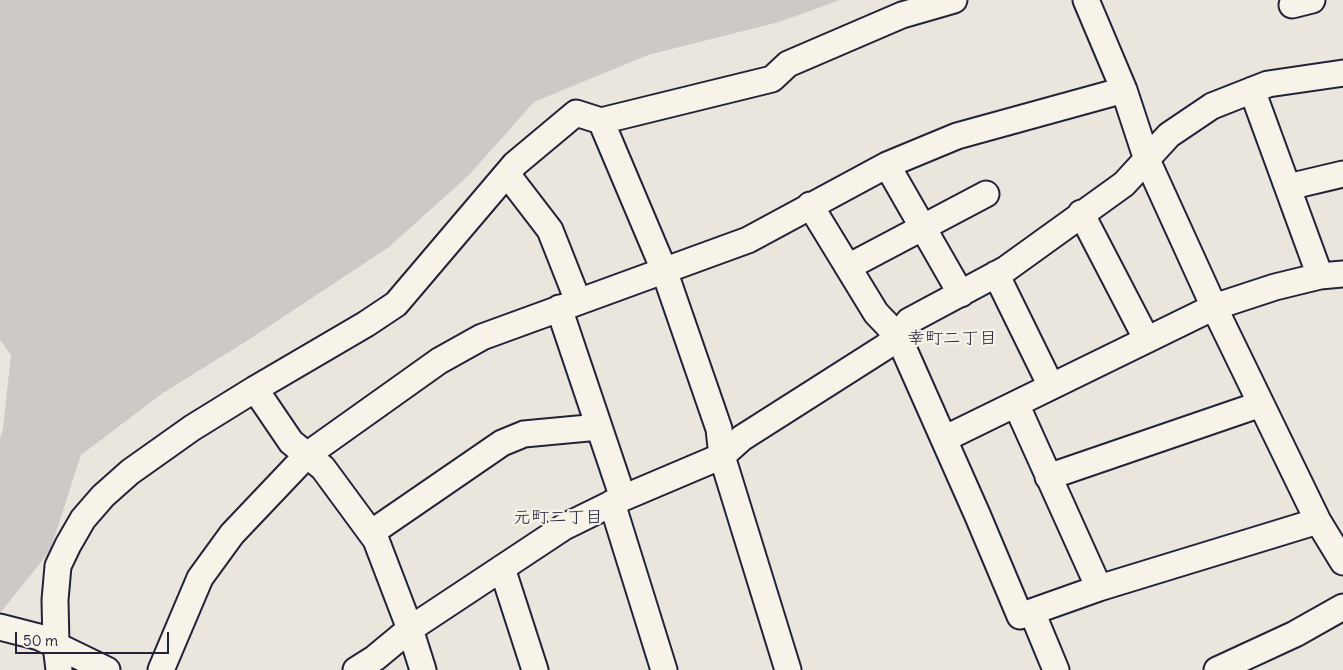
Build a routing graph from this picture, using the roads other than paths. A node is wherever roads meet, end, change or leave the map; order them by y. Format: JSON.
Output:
{"nodes":[{"id":1,"x":954,"y":0,"type":"edge"},
{"id":2,"x":1086,"y":0,"type":"edge"},
{"id":3,"x":1343,"y":73,"type":"edge"},
{"id":4,"x":1124,"y":90,"type":"junction"},
{"id":5,"x":1252,"y":90,"type":"junction"},
{"id":6,"x":601,"y":121,"type":"junction"},
{"id":7,"x":1147,"y":160,"type":"junction"},
{"id":8,"x":887,"y":165,"type":"junction"},
{"id":9,"x":507,"y":174,"type":"junction"},
{"id":10,"x":1343,"y":174,"type":"edge"},
{"id":11,"x":1288,"y":188,"type":"junction"},
{"id":12,"x":986,"y":194,"type":"dead end"},
{"id":13,"x":810,"y":205,"type":"junction"},
{"id":14,"x":1081,"y":214,"type":"junction"},
{"id":15,"x":923,"y":228,"type":"junction"},
{"id":16,"x":848,"y":267,"type":"junction"},
{"id":17,"x":664,"y":270,"type":"junction"},
{"id":18,"x":996,"y":274,"type":"junction"},
{"id":19,"x":1332,"y":275,"type":"edge"},
{"id":20,"x":960,"y":294,"type":"junction"},
{"id":21,"x":568,"y":305,"type":"junction"},
{"id":22,"x":1214,"y":307,"type":"junction"},
{"id":23,"x":898,"y":336,"type":"junction"},
{"id":24,"x":1147,"y":340,"type":"junction"},
{"id":25,"x":1051,"y":386,"type":"junction"},
{"id":26,"x":255,"y":389,"type":"junction"},
{"id":27,"x":1016,"y":404,"type":"junction"},
{"id":28,"x":1262,"y":404,"type":"junction"},
{"id":29,"x":599,"y":427,"type":"junction"},
{"id":30,"x":944,"y":439,"type":"junction"},
{"id":31,"x":307,"y":455,"type":"junction"},
{"id":32,"x":722,"y":456,"type":"junction"},
{"id":33,"x":1048,"y":477,"type":"junction"},
{"id":34,"x":618,"y":501,"type":"junction"},
{"id":35,"x":1318,"y":521,"type":"junction"},
{"id":36,"x":371,"y":533,"type":"junction"},
{"id":37,"x":1343,"y":562,"type":"edge"},
{"id":38,"x":502,"y":568,"type":"junction"},
{"id":39,"x":1098,"y":588,"type":"junction"},
{"id":40,"x":1343,"y":607,"type":"edge"},
{"id":41,"x":1032,"y":612,"type":"junction"},
{"id":42,"x":0,"y":627,"type":"edge"},
{"id":43,"x":410,"y":629,"type":"junction"},
{"id":44,"x":56,"y":645,"type":"junction"},
{"id":45,"x":59,"y":670,"type":"edge"},
{"id":46,"x":107,"y":670,"type":"edge"},
{"id":47,"x":161,"y":670,"type":"edge"},
{"id":48,"x":356,"y":670,"type":"edge"},
{"id":49,"x":423,"y":670,"type":"edge"},
{"id":50,"x":535,"y":670,"type":"edge"},
{"id":51,"x":664,"y":670,"type":"edge"},
{"id":52,"x":788,"y":670,"type":"edge"},
{"id":53,"x":1056,"y":670,"type":"edge"},
{"id":54,"x":1217,"y":670,"type":"edge"}],
"edges":[{"from":1,"to":6,"type":"street"},
{"from":2,"to":4,"type":"street"},
{"from":3,"to":5,"type":"street"},
{"from":4,"to":7,"type":"street"},
{"from":4,"to":8,"type":"street"},
{"from":5,"to":7,"type":"street"},
{"from":5,"to":11,"type":"street"},
{"from":6,"to":9,"type":"street"},
{"from":6,"to":17,"type":"street"},
{"from":7,"to":14,"type":"street"},
{"from":7,"to":22,"type":"street"},
{"from":8,"to":13,"type":"street"},
{"from":8,"to":15,"type":"street"},
{"from":9,"to":21,"type":"street"},
{"from":9,"to":26,"type":"street"},
{"from":10,"to":11,"type":"street"},
{"from":11,"to":19,"type":"street"},
{"from":12,"to":15,"type":"street"},
{"from":13,"to":16,"type":"street"},
{"from":13,"to":17,"type":"street"},
{"from":14,"to":18,"type":"street"},
{"from":14,"to":24,"type":"street"},
{"from":15,"to":16,"type":"street"},
{"from":15,"to":20,"type":"street"},
{"from":16,"to":23,"type":"street"},
{"from":17,"to":21,"type":"street"},
{"from":17,"to":32,"type":"street"},
{"from":18,"to":20,"type":"street"},
{"from":18,"to":25,"type":"street"},
{"from":19,"to":22,"type":"street"},
{"from":20,"to":23,"type":"street"},
{"from":21,"to":29,"type":"street"},
{"from":21,"to":31,"type":"street"},
{"from":22,"to":24,"type":"street"},
{"from":22,"to":28,"type":"street"},
{"from":23,"to":30,"type":"street"},
{"from":23,"to":32,"type":"street"},
{"from":24,"to":25,"type":"street"},
{"from":25,"to":27,"type":"street"},
{"from":26,"to":31,"type":"street"},
{"from":26,"to":44,"type":"street"},
{"from":27,"to":30,"type":"street"},
{"from":27,"to":33,"type":"street"},
{"from":28,"to":33,"type":"street"},
{"from":28,"to":35,"type":"street"},
{"from":29,"to":34,"type":"street"},
{"from":29,"to":36,"type":"street"},
{"from":30,"to":41,"type":"street"},
{"from":31,"to":36,"type":"street"},
{"from":31,"to":47,"type":"street"},
{"from":32,"to":34,"type":"street"},
{"from":32,"to":52,"type":"street"},
{"from":33,"to":39,"type":"street"},
{"from":34,"to":38,"type":"street"},
{"from":34,"to":51,"type":"street"},
{"from":35,"to":37,"type":"street"},
{"from":35,"to":39,"type":"street"},
{"from":36,"to":43,"type":"street"},
{"from":38,"to":43,"type":"street"},
{"from":38,"to":50,"type":"street"},
{"from":39,"to":41,"type":"street"},
{"from":40,"to":54,"type":"street"},
{"from":41,"to":53,"type":"street"},
{"from":42,"to":44,"type":"street"},
{"from":43,"to":48,"type":"street"},
{"from":43,"to":49,"type":"street"},
{"from":44,"to":45,"type":"street"},
{"from":44,"to":46,"type":"street"}]}
